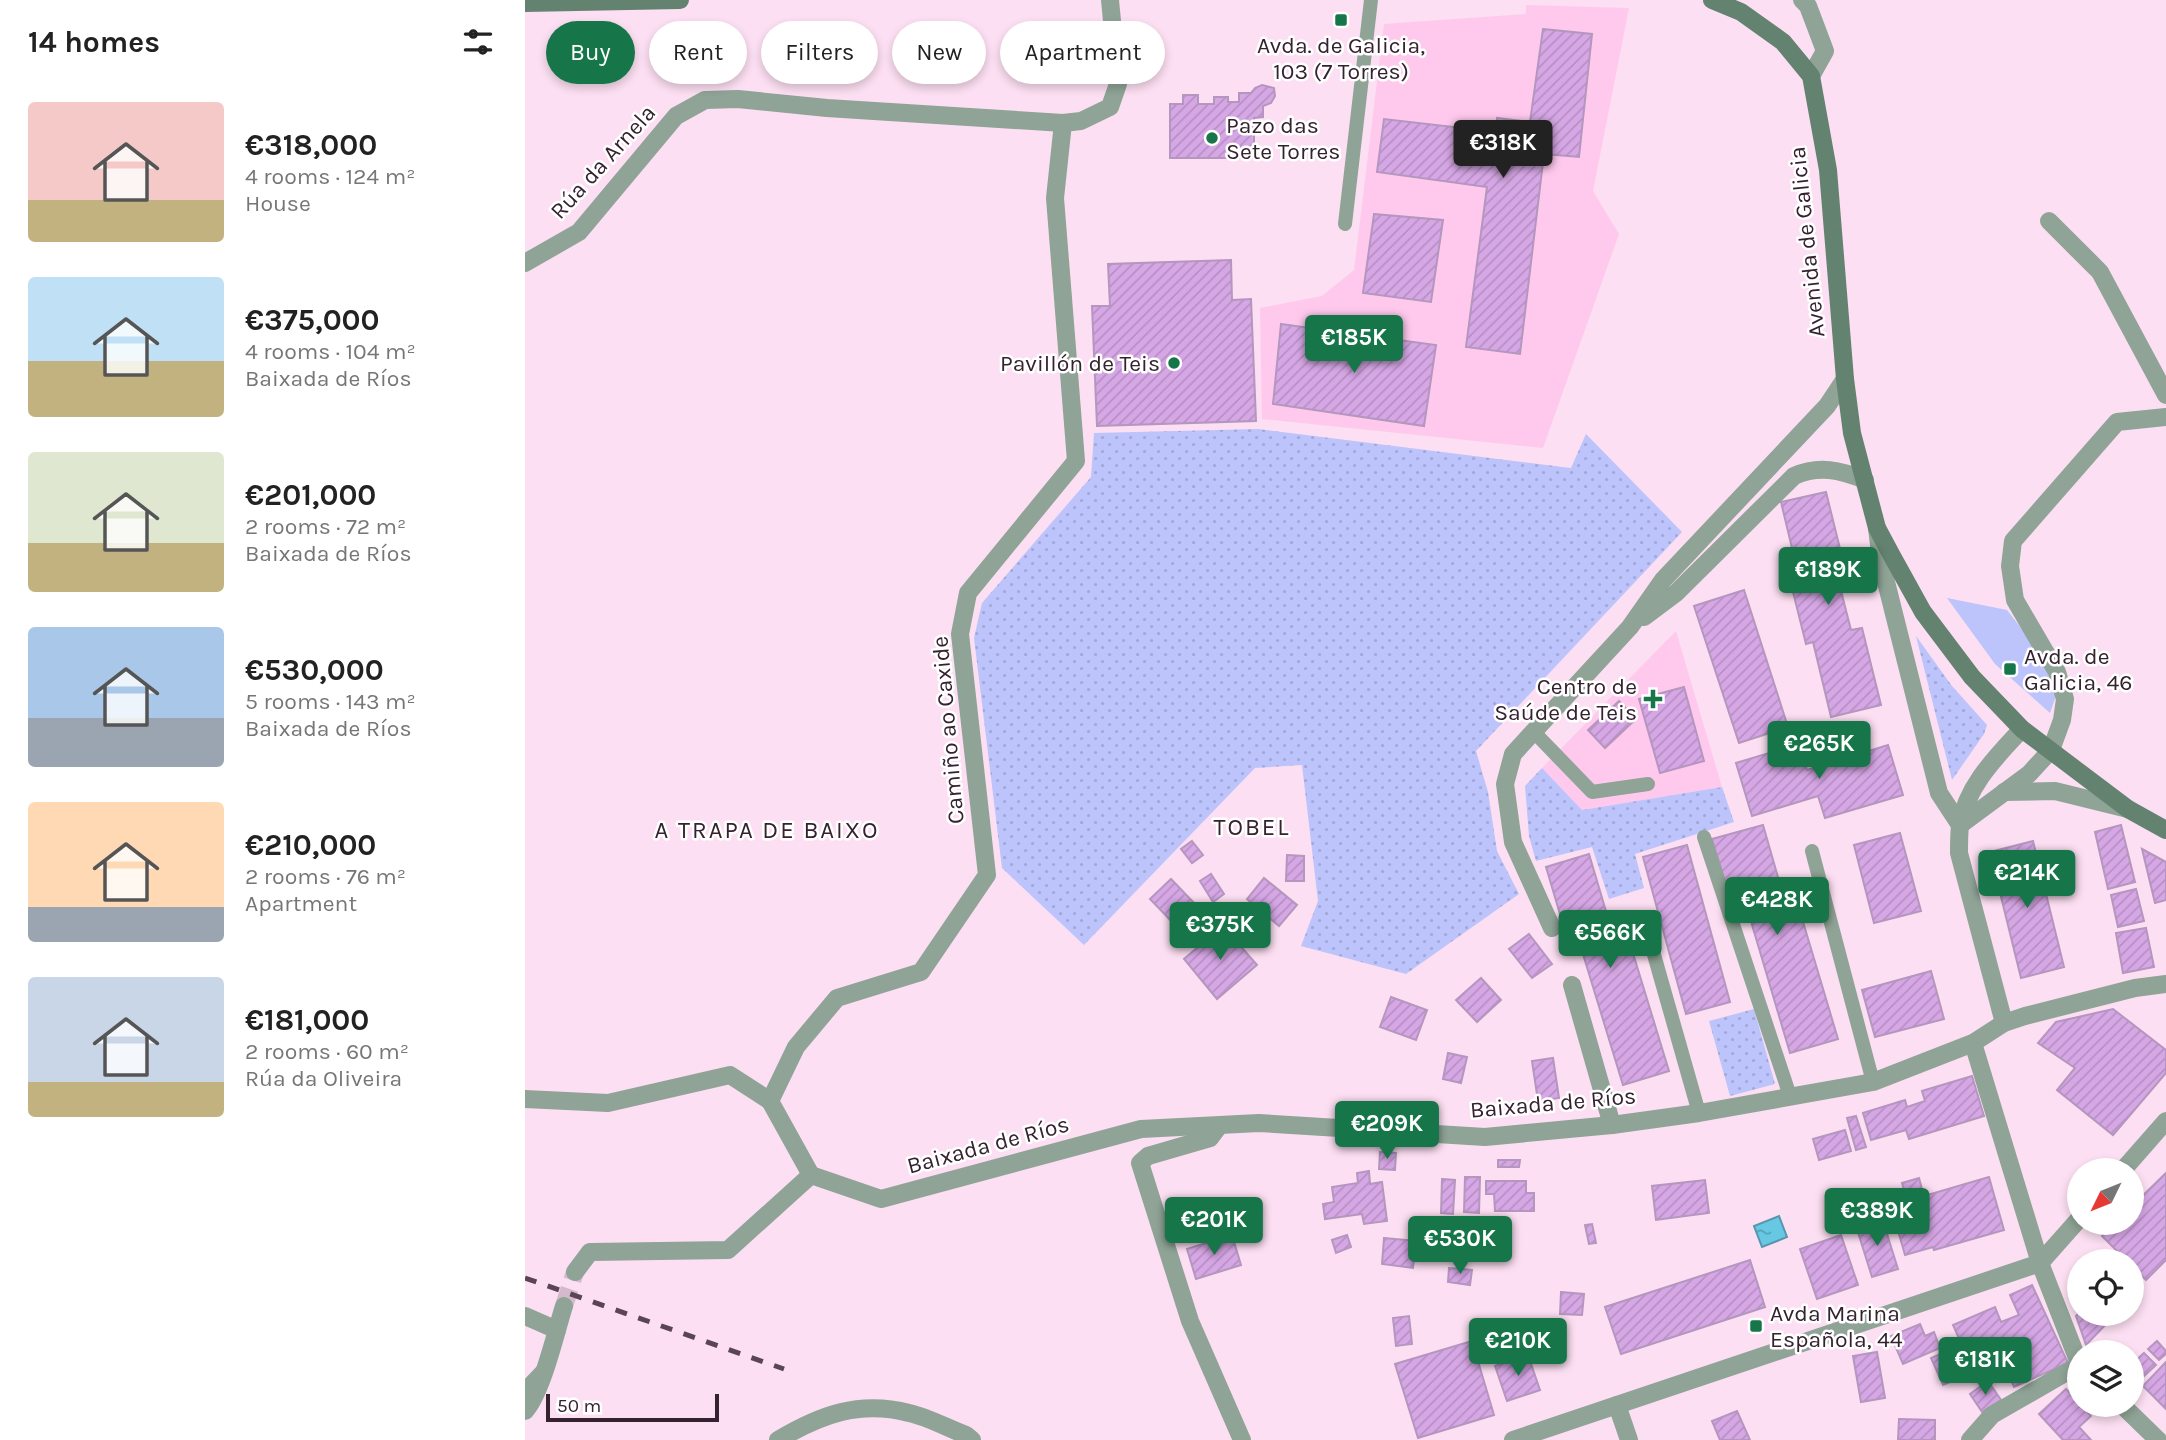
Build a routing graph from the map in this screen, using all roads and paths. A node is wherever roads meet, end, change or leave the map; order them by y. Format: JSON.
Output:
{"nodes":[{"id":1,"x":680,"y":0,"type":"edge"},
{"id":2,"x":1110,"y":0,"type":"edge"},
{"id":3,"x":1371,"y":0,"type":"edge"},
{"id":4,"x":1712,"y":0,"type":"edge"},
{"id":5,"x":1803,"y":0,"type":"edge"},
{"id":6,"x":525,"y":3,"type":"edge"},
{"id":7,"x":1811,"y":76,"type":"junction"},
{"id":8,"x":1063,"y":123,"type":"junction"},
{"id":9,"x":2049,"y":221,"type":"dead end"},
{"id":10,"x":1345,"y":224,"type":"dead end"},
{"id":11,"x":525,"y":263,"type":"edge"},
{"id":12,"x":1845,"y":379,"type":"junction"},
{"id":13,"x":2166,"y":395,"type":"edge"},
{"id":14,"x":2166,"y":417,"type":"edge"},
{"id":15,"x":1865,"y":480,"type":"junction"},
{"id":16,"x":1877,"y":528,"type":"junction"},
{"id":17,"x":1630,"y":627,"type":"junction"},
{"id":18,"x":2022,"y":729,"type":"junction"},
{"id":19,"x":1533,"y":731,"type":"junction"},
{"id":20,"x":2051,"y":750,"type":"junction"},
{"id":21,"x":1647,"y":784,"type":"dead end"},
{"id":22,"x":2004,"y":792,"type":"junction"},
{"id":23,"x":2128,"y":809,"type":"junction"},
{"id":24,"x":1960,"y":825,"type":"junction"},
{"id":25,"x":2166,"y":830,"type":"edge"},
{"id":26,"x":1704,"y":837,"type":"dead end"},
{"id":27,"x":1812,"y":851,"type":"dead end"},
{"id":28,"x":1552,"y":928,"type":"dead end"},
{"id":29,"x":1647,"y":930,"type":"dead end"},
{"id":30,"x":2166,"y":984,"type":"edge"},
{"id":31,"x":1572,"y":985,"type":"dead end"},
{"id":32,"x":2004,"y":1023,"type":"junction"},
{"id":33,"x":1973,"y":1043,"type":"junction"},
{"id":34,"x":1873,"y":1082,"type":"junction"},
{"id":35,"x":1790,"y":1096,"type":"junction"},
{"id":36,"x":525,"y":1099,"type":"edge"},
{"id":37,"x":770,"y":1101,"type":"junction"},
{"id":38,"x":1699,"y":1112,"type":"junction"},
{"id":39,"x":2166,"y":1121,"type":"edge"},
{"id":40,"x":1612,"y":1125,"type":"junction"},
{"id":41,"x":1219,"y":1126,"type":"junction"},
{"id":42,"x":2133,"y":1158,"type":"edge"},
{"id":43,"x":811,"y":1175,"type":"junction"},
{"id":44,"x":2067,"y":1232,"type":"edge"},
{"id":45,"x":2040,"y":1262,"type":"junction"},
{"id":46,"x":575,"y":1272,"type":"tunnel mouth"},
{"id":47,"x":564,"y":1306,"type":"tunnel mouth"},
{"id":48,"x":525,"y":1316,"type":"edge"},
{"id":49,"x":557,"y":1330,"type":"junction"},
{"id":50,"x":2070,"y":1340,"type":"edge"},
{"id":51,"x":546,"y":1366,"type":"junction"},
{"id":52,"x":2067,"y":1371,"type":"edge"},
{"id":53,"x":525,"y":1389,"type":"edge"},
{"id":54,"x":1617,"y":1405,"type":"junction"},
{"id":55,"x":525,"y":1411,"type":"edge"},
{"id":56,"x":2134,"y":1417,"type":"edge"},
{"id":57,"x":778,"y":1440,"type":"edge"},
{"id":58,"x":972,"y":1440,"type":"edge"},
{"id":59,"x":1242,"y":1440,"type":"edge"},
{"id":60,"x":1513,"y":1440,"type":"edge"},
{"id":61,"x":1629,"y":1440,"type":"edge"},
{"id":62,"x":1971,"y":1440,"type":"edge"},
{"id":63,"x":2158,"y":1440,"type":"edge"}],
"edges":[{"from":1,"to":6,"type":"main road"},
{"from":2,"to":8,"type":"street","name":"Rúa da Arnela"},
{"from":3,"to":10,"type":"lane"},
{"from":4,"to":7,"type":"main road","name":"Avenida de Galicia"},
{"from":5,"to":7,"type":"street"},
{"from":7,"to":12,"type":"main road","name":"Avenida de Galicia"},
{"from":8,"to":11,"type":"street","name":"Rúa da Arnela"},
{"from":8,"to":37,"type":"street","name":"Camiño ao Caxide"},
{"from":9,"to":13,"type":"street"},
{"from":12,"to":15,"type":"main road","name":"Avenida de Galicia"},
{"from":12,"to":17,"type":"street"},
{"from":14,"to":20,"type":"street"},
{"from":15,"to":16,"type":"main road","name":"Avenida de Galicia"},
{"from":15,"to":17,"type":"street"},
{"from":16,"to":18,"type":"main road","name":"Avenida de Galicia"},
{"from":16,"to":24,"type":"street","name":"Avenida de Galicia"},
{"from":17,"to":19,"type":"street"},
{"from":18,"to":20,"type":"main road","name":"Avenida de Galicia"},
{"from":18,"to":24,"type":"street"},
{"from":19,"to":21,"type":"lane"},
{"from":19,"to":28,"type":"street"},
{"from":20,"to":22,"type":"street"},
{"from":20,"to":23,"type":"main road","name":"Avenida de Galicia"},
{"from":22,"to":23,"type":"street","name":"Avenida de Galicia"},
{"from":22,"to":24,"type":"street"},
{"from":23,"to":25,"type":"main road","name":"Avenida de Galicia"},
{"from":24,"to":32,"type":"street"},
{"from":26,"to":35,"type":"lane"},
{"from":27,"to":34,"type":"lane"},
{"from":29,"to":38,"type":"lane"},
{"from":30,"to":32,"type":"street","name":"Baixada de Ríos"},
{"from":31,"to":40,"type":"street"},
{"from":32,"to":33,"type":"street","name":"Baixada de Ríos"},
{"from":33,"to":34,"type":"street","name":"Baixada de Ríos"},
{"from":33,"to":45,"type":"street"},
{"from":34,"to":35,"type":"street","name":"Baixada de Ríos"},
{"from":35,"to":38,"type":"street","name":"Baixada de Ríos"},
{"from":36,"to":37,"type":"street"},
{"from":37,"to":43,"type":"street"},
{"from":38,"to":40,"type":"street","name":"Baixada de Ríos"},
{"from":39,"to":42,"type":"street"},
{"from":40,"to":41,"type":"street","name":"Baixada de Ríos"},
{"from":41,"to":43,"type":"street","name":"Baixada de Ríos"},
{"from":41,"to":59,"type":"street"},
{"from":43,"to":46,"type":"street"},
{"from":44,"to":45,"type":"street"},
{"from":45,"to":50,"type":"street"},
{"from":45,"to":54,"type":"street"},
{"from":47,"to":49,"type":"street"},
{"from":48,"to":49,"type":"street"},
{"from":49,"to":51,"type":"street"},
{"from":51,"to":53,"type":"lane"},
{"from":51,"to":55,"type":"street"},
{"from":52,"to":62,"type":"street"},
{"from":54,"to":60,"type":"street"},
{"from":54,"to":61,"type":"street"},
{"from":56,"to":63,"type":"street"},
{"from":57,"to":58,"type":"street"}]}
